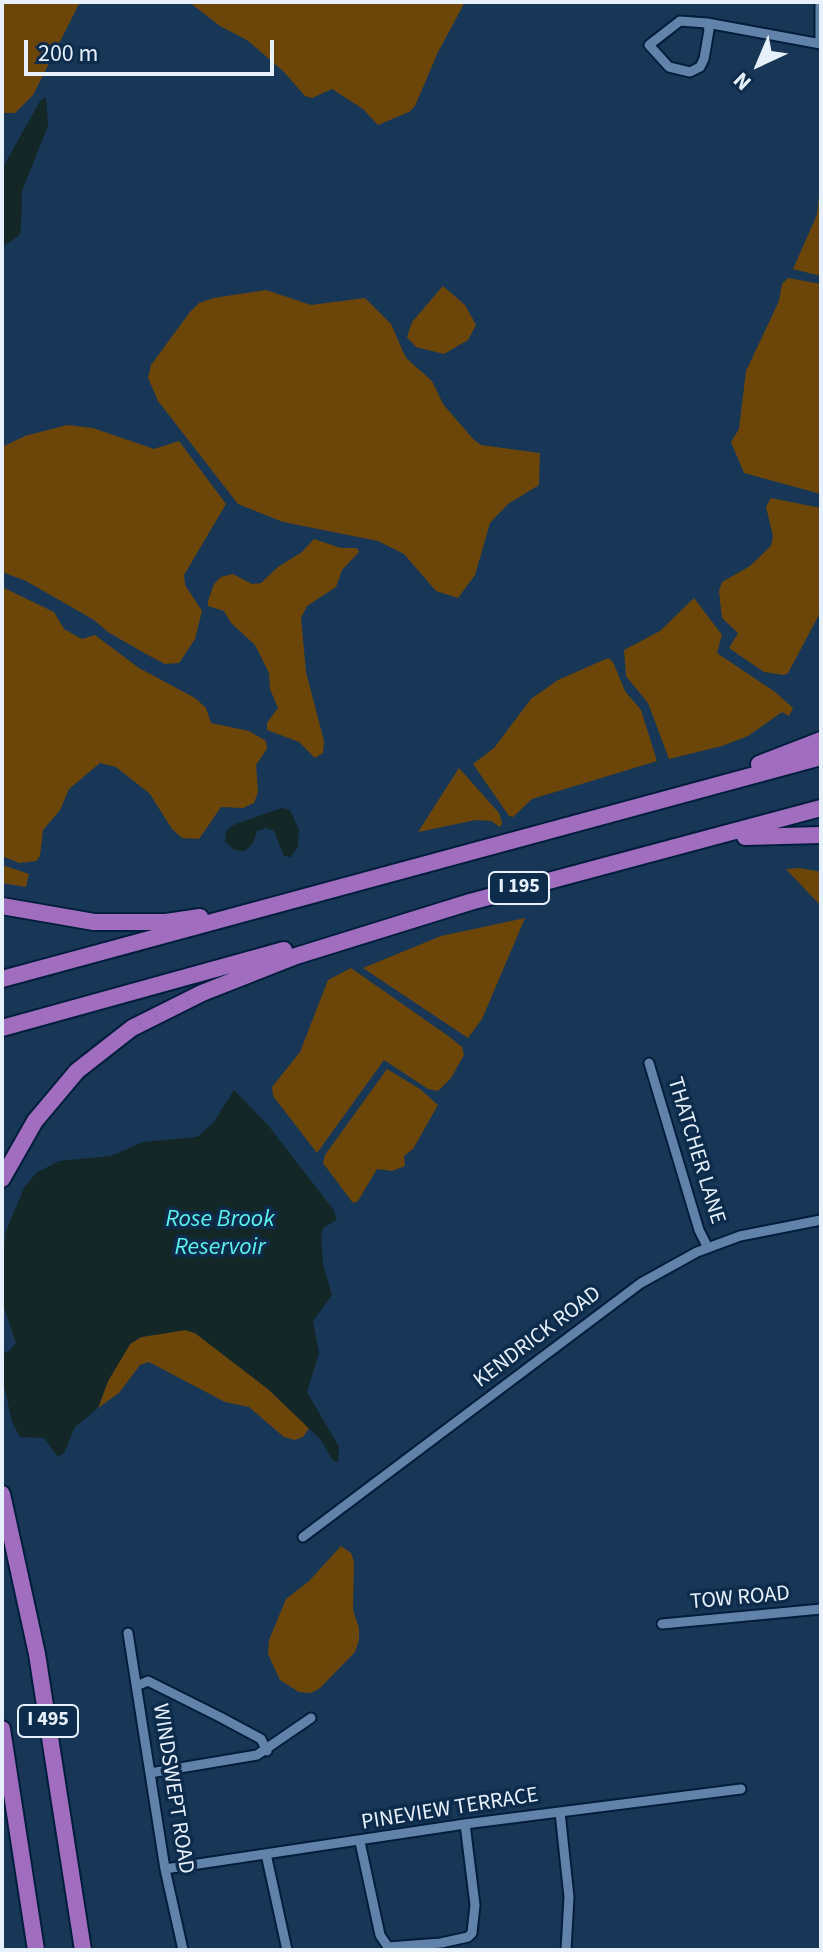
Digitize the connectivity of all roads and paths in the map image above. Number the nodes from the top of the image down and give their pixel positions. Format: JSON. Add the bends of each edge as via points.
{"nodes":[{"id":1,"x":820,"y":2,"type":"edge"},
{"id":2,"x":707,"y":23,"type":"junction"},
{"id":3,"x":821,"y":44,"type":"edge"},
{"id":4,"x":821,"y":740,"type":"edge"},
{"id":5,"x":821,"y":757,"type":"edge"},
{"id":6,"x":644,"y":804,"type":"junction"},
{"id":7,"x":821,"y":808,"type":"edge"},
{"id":8,"x":821,"y":835,"type":"edge"},
{"id":9,"x":676,"y":847,"type":"junction"},
{"id":10,"x":361,"y":880,"type":"junction"},
{"id":11,"x":2,"y":906,"type":"edge"},
{"id":12,"x":364,"y":934,"type":"junction"},
{"id":13,"x":2,"y":979,"type":"edge"},
{"id":14,"x":2,"y":1028,"type":"edge"},
{"id":15,"x":649,"y":1063,"type":"dead end"},
{"id":16,"x":2,"y":1179,"type":"edge"},
{"id":17,"x":821,"y":1220,"type":"edge"},
{"id":18,"x":708,"y":1248,"type":"junction"},
{"id":19,"x":2,"y":1494,"type":"edge"},
{"id":20,"x":303,"y":1537,"type":"dead end"},
{"id":21,"x":821,"y":1609,"type":"edge"},
{"id":22,"x":662,"y":1624,"type":"dead end"},
{"id":23,"x":128,"y":1633,"type":"dead end"},
{"id":24,"x":139,"y":1685,"type":"junction"},
{"id":25,"x":311,"y":1718,"type":"dead end"},
{"id":26,"x":2,"y":1729,"type":"edge"},
{"id":27,"x":267,"y":1751,"type":"junction"},
{"id":28,"x":150,"y":1773,"type":"junction"},
{"id":29,"x":741,"y":1789,"type":"dead end"},
{"id":30,"x":560,"y":1812,"type":"junction"},
{"id":31,"x":465,"y":1824,"type":"junction"},
{"id":32,"x":360,"y":1842,"type":"junction"},
{"id":33,"x":266,"y":1854,"type":"junction"},
{"id":34,"x":165,"y":1869,"type":"junction"},
{"id":35,"x":36,"y":1950,"type":"edge"},
{"id":36,"x":83,"y":1950,"type":"edge"},
{"id":37,"x":183,"y":1950,"type":"edge"},
{"id":38,"x":287,"y":1950,"type":"edge"},
{"id":39,"x":566,"y":1950,"type":"edge"}],
"edges":[{"from":1,"to":3,"type":"street"},
{"from":2,"to":2,"type":"street","via":[[709,39],[700,67],[690,72],[663,62],[649,45],[675,23]]},
{"from":2,"to":3,"type":"street"},
{"from":4,"to":6,"type":"highway"},
{"from":5,"to":6,"type":"highway","number":"I 195"},
{"from":6,"to":10,"type":"highway","number":"I 195"},
{"from":7,"to":9,"type":"highway","number":"I 195"},
{"from":8,"to":9,"type":"highway","via":[[757,835]]},
{"from":9,"to":12,"type":"highway","number":"I 195"},
{"from":10,"to":11,"type":"highway","via":[[166,922],[68,920]]},
{"from":10,"to":13,"type":"highway"},
{"from":12,"to":14,"type":"highway","via":[[296,947]]},
{"from":12,"to":16,"type":"highway","via":[[227,982],[132,1028],[62,1087],[22,1141]]},
{"from":15,"to":18,"type":"street","name":"THATCHER LANE"},
{"from":17,"to":18,"type":"street","name":"KENDRICK ROAD"},
{"from":18,"to":20,"type":"street","name":"KENDRICK ROAD","via":[[641,1283]]},
{"from":19,"to":36,"type":"highway","number":"I 495","via":[[37,1654]]},
{"from":21,"to":22,"type":"street","name":"TOW ROAD"},
{"from":23,"to":24,"type":"street","name":"WINDSWEPT ROAD"},
{"from":24,"to":27,"type":"street","via":[[148,1681],[220,1717],[261,1739]]},
{"from":24,"to":28,"type":"street","name":"WINDSWEPT ROAD"},
{"from":25,"to":27,"type":"street"},
{"from":26,"to":35,"type":"highway","number":"I 495"},
{"from":27,"to":28,"type":"street","via":[[237,1761]]},
{"from":28,"to":34,"type":"street","name":"WINDSWEPT ROAD"},
{"from":29,"to":30,"type":"street","name":"PINEVIEW TERRACE"},
{"from":30,"to":31,"type":"street","name":"PINEVIEW TERRACE"},
{"from":30,"to":39,"type":"street","via":[[569,1897]]},
{"from":31,"to":32,"type":"street","name":"PINEVIEW TERRACE"},
{"from":31,"to":32,"type":"street","via":[[475,1905],[472,1933],[441,1943],[388,1947],[380,1935]]},
{"from":32,"to":33,"type":"street","name":"PINEVIEW TERRACE"},
{"from":33,"to":34,"type":"street","name":"PINEVIEW TERRACE"},
{"from":33,"to":38,"type":"street"},
{"from":34,"to":37,"type":"street","name":"WINDSWEPT ROAD"}]}
